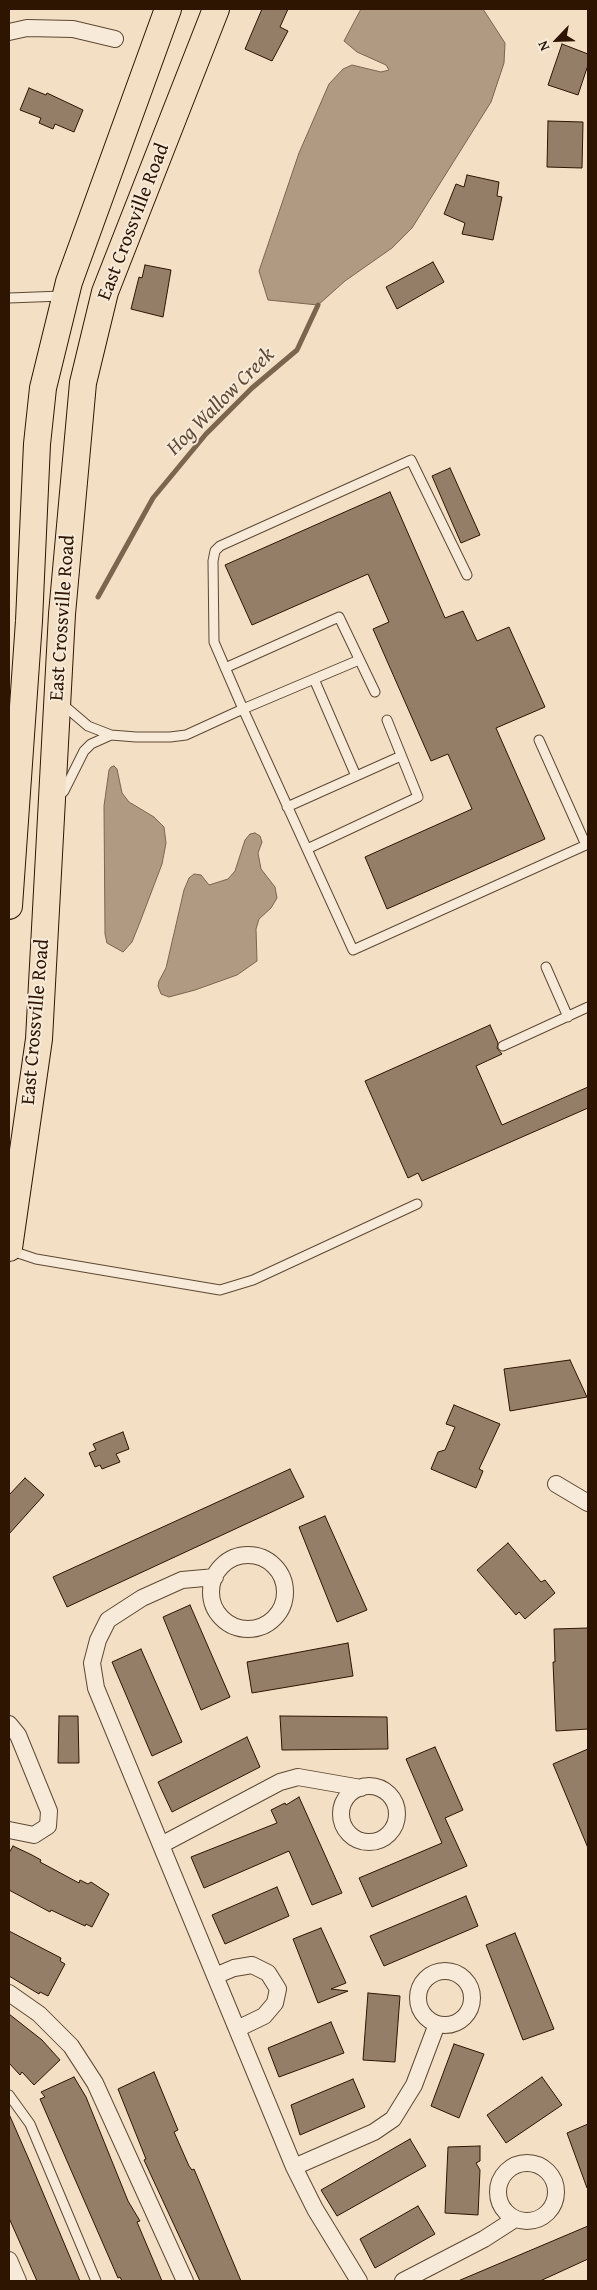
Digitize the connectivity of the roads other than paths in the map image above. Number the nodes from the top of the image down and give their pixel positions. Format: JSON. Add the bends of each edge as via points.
{"nodes":[{"id":1,"x":168,"y":9,"type":"edge"},
{"id":2,"x":216,"y":9,"type":"edge"},
{"id":3,"x":9,"y":32,"type":"edge"},
{"id":4,"x":115,"y":39,"type":"dead end"},
{"id":5,"x":65,"y":296,"type":"junction"},
{"id":6,"x":9,"y":298,"type":"edge"},
{"id":7,"x":466,"y":575,"type":"dead end"},
{"id":8,"x":359,"y":660,"type":"junction"},
{"id":9,"x":225,"y":668,"type":"junction"},
{"id":10,"x":314,"y":679,"type":"junction"},
{"id":11,"x":375,"y":692,"type":"dead end"},
{"id":12,"x":57,"y":699,"type":"junction"},
{"id":13,"x":243,"y":709,"type":"junction"},
{"id":14,"x":387,"y":720,"type":"dead end"},
{"id":15,"x":111,"y":735,"type":"junction"},
{"id":16,"x":539,"y":740,"type":"dead end"},
{"id":17,"x":401,"y":756,"type":"junction"},
{"id":18,"x":14,"y":767,"type":"edge"},
{"id":19,"x":356,"y":776,"type":"junction"},
{"id":20,"x":51,"y":803,"type":"junction"},
{"id":21,"x":287,"y":807,"type":"junction"},
{"id":22,"x":12,"y":822,"type":"edge"},
{"id":23,"x":307,"y":849,"type":"junction"},
{"id":24,"x":10,"y":870,"type":"edge"},
{"id":25,"x":9,"y":904,"type":"edge"},
{"id":26,"x":546,"y":967,"type":"dead end"},
{"id":27,"x":588,"y":1007,"type":"edge"},
{"id":28,"x":568,"y":1016,"type":"junction"},
{"id":29,"x":503,"y":1046,"type":"dead end"},
{"id":30,"x":416,"y":1204,"type":"dead end"},
{"id":31,"x":9,"y":1249,"type":"edge"},
{"id":32,"x":556,"y":1484,"type":"dead end"},
{"id":33,"x":588,"y":1503,"type":"edge"},
{"id":34,"x":214,"y":1577,"type":"junction"},
{"id":35,"x":9,"y":1724,"type":"edge"},
{"id":36,"x":360,"y":1788,"type":"dead end"},
{"id":37,"x":9,"y":1830,"type":"edge"},
{"id":38,"x":161,"y":1845,"type":"junction"},
{"id":39,"x":215,"y":1976,"type":"junction"},
{"id":40,"x":9,"y":1993,"type":"edge"},
{"id":41,"x":437,"y":2024,"type":"dead end"},
{"id":42,"x":237,"y":2029,"type":"junction"},
{"id":43,"x":9,"y":2095,"type":"edge"},
{"id":44,"x":294,"y":2167,"type":"junction"},
{"id":45,"x":515,"y":2219,"type":"dead end"},
{"id":46,"x":9,"y":2260,"type":"edge"},
{"id":47,"x":18,"y":2281,"type":"edge"},
{"id":48,"x":96,"y":2281,"type":"edge"},
{"id":49,"x":185,"y":2281,"type":"edge"},
{"id":50,"x":359,"y":2281,"type":"edge"},
{"id":51,"x":403,"y":2281,"type":"edge"}],
"edges":[{"from":1,"to":5,"type":"main road","name":"East Crossville Road"},
{"from":2,"to":12,"type":"main road","name":"East Crossville Road","via":[[105,292],[83,383]]},
{"from":3,"to":4,"type":"street","via":[[27,28],[73,29]]},
{"from":5,"to":6,"type":"lane"},
{"from":5,"to":18,"type":"main road","name":"East Crossville Road","via":[[43,388]]},
{"from":7,"to":9,"type":"lane","via":[[411,460],[220,546],[213,561],[214,642]]},
{"from":8,"to":9,"type":"lane","via":[[339,617]]},
{"from":8,"to":10,"type":"lane"},
{"from":8,"to":11,"type":"lane"},
{"from":9,"to":13,"type":"lane"},
{"from":10,"to":13,"type":"lane"},
{"from":10,"to":19,"type":"lane"},
{"from":12,"to":15,"type":"lane","via":[[88,726]]},
{"from":12,"to":20,"type":"main road","name":"East Crossville Road"},
{"from":13,"to":15,"type":"lane","via":[[186,735]]},
{"from":13,"to":21,"type":"lane"},
{"from":14,"to":17,"type":"lane"},
{"from":15,"to":20,"type":"lane","via":[[84,751],[64,791]]},
{"from":16,"to":23,"type":"lane","via":[[586,845],[353,950]]},
{"from":17,"to":19,"type":"lane"},
{"from":17,"to":23,"type":"lane","via":[[418,797]]},
{"from":18,"to":22,"type":"main road","name":"East Crossville Road"},
{"from":19,"to":21,"type":"lane"},
{"from":20,"to":31,"type":"main road","name":"East Crossville Road","via":[[39,1039]]},
{"from":21,"to":23,"type":"lane"},
{"from":22,"to":24,"type":"main road","name":"East Crossville Road"},
{"from":24,"to":25,"type":"main road","name":"East Crossville Road"},
{"from":26,"to":28,"type":"lane"},
{"from":27,"to":28,"type":"lane"},
{"from":28,"to":29,"type":"lane"},
{"from":30,"to":31,"type":"lane","via":[[253,1280],[220,1290],[36,1258]]},
{"from":32,"to":33,"type":"street"},
{"from":34,"to":34,"type":"street","via":[[214,1605],[224,1621],[232,1626],[251,1630],[260,1628],[282,1609],[285,1600],[283,1580],[272,1564],[264,1559],[255,1556],[236,1558]]},
{"from":34,"to":38,"type":"street","via":[[182,1580],[142,1598],[108,1620],[92,1662],[96,1688]]},
{"from":35,"to":37,"type":"street","via":[[18,1734],[49,1812],[48,1826],[34,1835]]},
{"from":36,"to":38,"type":"street","via":[[298,1777],[280,1782]]},
{"from":38,"to":39,"type":"street"},
{"from":39,"to":42,"type":"street"},
{"from":39,"to":42,"type":"street","via":[[234,1968],[252,1966],[268,1973],[278,1989],[275,2004],[264,2016]]},
{"from":40,"to":49,"type":"street","via":[[39,2014],[71,2046],[95,2083]]},
{"from":41,"to":44,"type":"street","via":[[414,2084],[393,2119],[374,2132]]},
{"from":42,"to":44,"type":"street"},
{"from":43,"to":48,"type":"lane","via":[[30,2124]]},
{"from":44,"to":50,"type":"street","via":[[314,2209]]},
{"from":45,"to":51,"type":"street"},
{"from":46,"to":47,"type":"street"}]}
